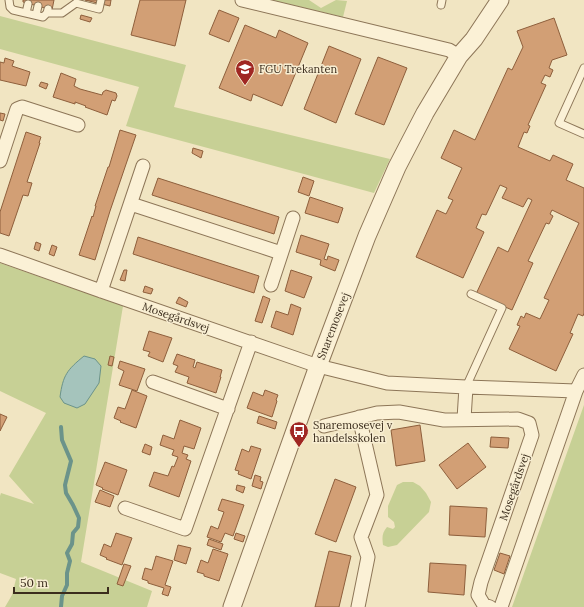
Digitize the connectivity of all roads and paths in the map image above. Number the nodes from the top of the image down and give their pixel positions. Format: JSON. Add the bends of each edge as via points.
{"nodes":[{"id":1,"x":9,"y":0,"type":"edge"},
{"id":2,"x":101,"y":0,"type":"edge"},
{"id":3,"x":242,"y":0,"type":"edge"},
{"id":4,"x":488,"y":0,"type":"edge"},
{"id":5,"x":500,"y":0,"type":"edge"},
{"id":6,"x":76,"y":2,"type":"edge"},
{"id":7,"x":257,"y":2,"type":"edge"},
{"id":8,"x":28,"y":4,"type":"dead end"},
{"id":9,"x":38,"y":6,"type":"dead end"},
{"id":10,"x":26,"y":13,"type":"junction"},
{"id":11,"x":36,"y":15,"type":"junction"},
{"id":12,"x":459,"y":56,"type":"junction"},
{"id":13,"x":584,"y":68,"type":"edge"},
{"id":14,"x":78,"y":126,"type":"dead end"},
{"id":15,"x":584,"y":134,"type":"edge"},
{"id":16,"x":0,"y":161,"type":"edge"},
{"id":17,"x":143,"y":166,"type":"dead end"},
{"id":18,"x":131,"y":204,"type":"junction"},
{"id":19,"x":293,"y":218,"type":"dead end"},
{"id":20,"x":281,"y":253,"type":"junction"},
{"id":21,"x":0,"y":255,"type":"edge"},
{"id":22,"x":270,"y":285,"type":"dead end"},
{"id":23,"x":101,"y":291,"type":"junction"},
{"id":24,"x":470,"y":294,"type":"dead end"},
{"id":25,"x":251,"y":342,"type":"junction"},
{"id":26,"x":318,"y":366,"type":"junction"},
{"id":27,"x":584,"y":375,"type":"edge"},
{"id":28,"x":153,"y":382,"type":"dead end"},
{"id":29,"x":466,"y":387,"type":"junction"},
{"id":30,"x":576,"y":391,"type":"junction"},
{"id":31,"x":228,"y":409,"type":"junction"},
{"id":32,"x":359,"y":417,"type":"junction"},
{"id":33,"x":464,"y":419,"type":"junction"},
{"id":34,"x":324,"y":426,"type":"dead end"},
{"id":35,"x":125,"y":508,"type":"dead end"},
{"id":36,"x":232,"y":607,"type":"edge"},
{"id":37,"x":358,"y":607,"type":"edge"},
{"id":38,"x":490,"y":607,"type":"edge"},
{"id":39,"x":501,"y":607,"type":"edge"}],
"edges":[{"from":1,"to":10,"type":"lane","via":[[13,10]]},
{"from":2,"to":6,"type":"lane","via":[[99,9]]},
{"from":3,"to":7,"type":"street"},
{"from":4,"to":12,"type":"street","name":"Snaremosevej","via":[[463,41]]},
{"from":5,"to":12,"type":"street","name":"Snaremosevej","via":[[474,39]]},
{"from":6,"to":11,"type":"lane","via":[[62,14],[48,11],[44,17]]},
{"from":7,"to":12,"type":"street","via":[[449,50]]},
{"from":8,"to":10,"type":"lane"},
{"from":9,"to":11,"type":"lane"},
{"from":10,"to":11,"type":"lane"},
{"from":12,"to":26,"type":"street","name":"Snaremosevej","via":[[397,166],[367,236]]},
{"from":13,"to":15,"type":"lane","via":[[559,123]]},
{"from":14,"to":16,"type":"street","via":[[22,107],[17,109]]},
{"from":17,"to":18,"type":"street"},
{"from":18,"to":20,"type":"street"},
{"from":18,"to":23,"type":"street"},
{"from":19,"to":20,"type":"street"},
{"from":20,"to":22,"type":"street"},
{"from":21,"to":23,"type":"street","name":"Mosegårdsvej"},
{"from":23,"to":25,"type":"street","name":"Mosegårdsvej"},
{"from":24,"to":29,"type":"lane","via":[[502,308]]},
{"from":25,"to":26,"type":"street","name":"Mosegårdsvej"},
{"from":25,"to":31,"type":"street"},
{"from":26,"to":29,"type":"street","name":"Mosegårdsvej","via":[[387,382]]},
{"from":26,"to":36,"type":"street","name":"Snaremosevej"},
{"from":27,"to":30,"type":"street"},
{"from":28,"to":31,"type":"street"},
{"from":29,"to":30,"type":"street","name":"Mosegårdsvej"},
{"from":29,"to":33,"type":"street"},
{"from":30,"to":39,"type":"street"},
{"from":31,"to":35,"type":"street","via":[[185,529]]},
{"from":32,"to":33,"type":"street","name":"Mosegårdsvej","via":[[399,412],[444,420]]},
{"from":32,"to":34,"type":"street","name":"Mosegårdsvej"},
{"from":32,"to":37,"type":"street","via":[[377,495],[361,537],[368,557]]},
{"from":33,"to":38,"type":"street","name":"Mosegårdsvej","via":[[518,419],[529,423],[532,435],[481,582],[478,595],[484,605]]}]}
